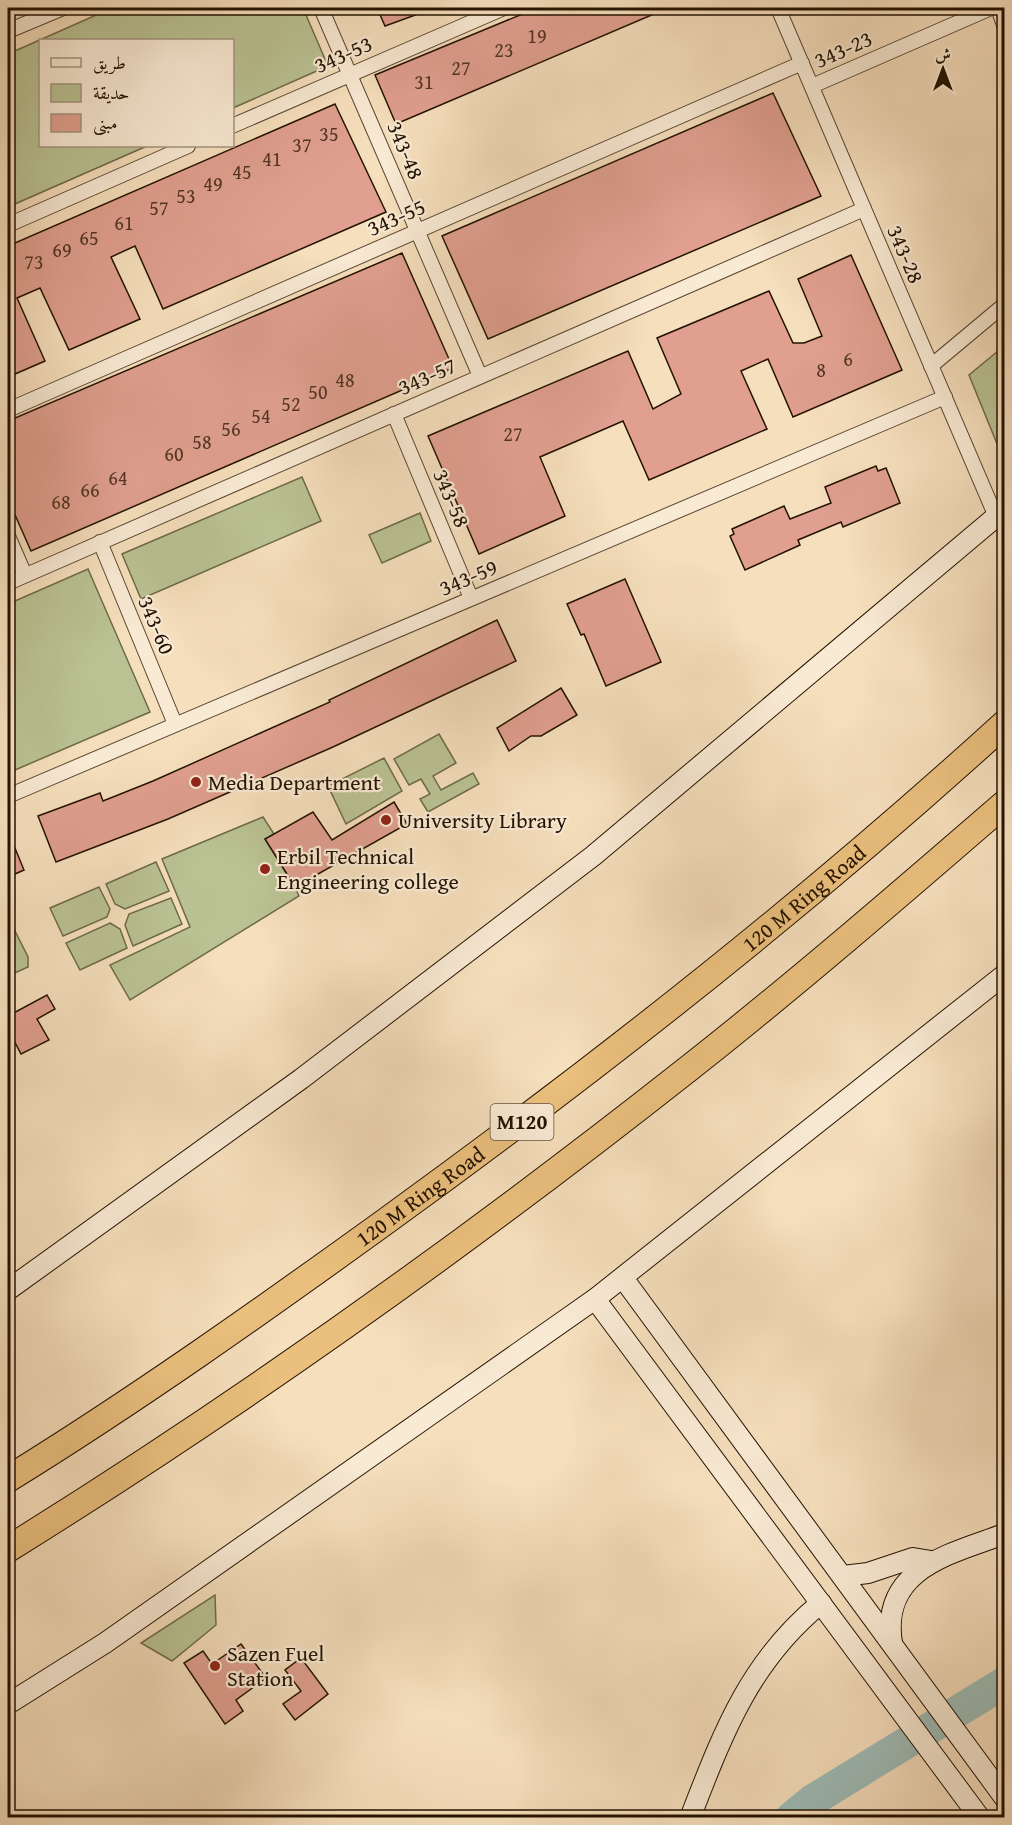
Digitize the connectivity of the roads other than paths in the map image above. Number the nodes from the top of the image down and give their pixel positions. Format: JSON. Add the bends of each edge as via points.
{"nodes":[{"id":1,"x":63,"y":8,"type":"edge"},
{"id":2,"x":321,"y":8,"type":"edge"},
{"id":3,"x":504,"y":8,"type":"edge"},
{"id":4,"x":778,"y":8,"type":"edge"},
{"id":5,"x":991,"y":8,"type":"edge"},
{"id":6,"x":998,"y":8,"type":"edge"},
{"id":7,"x":1005,"y":25,"type":"edge"},
{"id":8,"x":8,"y":31,"type":"edge"},
{"id":9,"x":802,"y":63,"type":"junction"},
{"id":10,"x":351,"y":74,"type":"junction"},
{"id":11,"x":812,"y":86,"type":"junction"},
{"id":12,"x":234,"y":125,"type":"edge"},
{"id":13,"x":186,"y":147,"type":"edge"},
{"id":14,"x":864,"y":209,"type":"junction"},
{"id":15,"x":8,"y":225,"type":"edge"},
{"id":16,"x":418,"y":231,"type":"junction"},
{"id":17,"x":1005,"y":305,"type":"edge"},
{"id":18,"x":931,"y":366,"type":"junction"},
{"id":19,"x":480,"y":376,"type":"junction"},
{"id":20,"x":945,"y":397,"type":"junction"},
{"id":21,"x":8,"y":410,"type":"edge"},
{"id":22,"x":394,"y":414,"type":"junction"},
{"id":23,"x":1000,"y":514,"type":"edge"},
{"id":24,"x":8,"y":536,"type":"edge"},
{"id":25,"x":100,"y":543,"type":"junction"},
{"id":26,"x":24,"y":575,"type":"junction"},
{"id":27,"x":8,"y":583,"type":"edge"},
{"id":28,"x":471,"y":598,"type":"junction"},
{"id":29,"x":175,"y":724,"type":"junction"},
{"id":30,"x":1005,"y":724,"type":"edge"},
{"id":31,"x":8,"y":796,"type":"edge"},
{"id":32,"x":1005,"y":804,"type":"edge"},
{"id":33,"x":1005,"y":975,"type":"edge"},
{"id":34,"x":623,"y":1278,"type":"junction"},
{"id":35,"x":8,"y":1290,"type":"edge"},
{"id":36,"x":595,"y":1299,"type":"junction"},
{"id":37,"x":8,"y":1479,"type":"edge"},
{"id":38,"x":1005,"y":1534,"type":"edge"},
{"id":39,"x":8,"y":1549,"type":"edge"},
{"id":40,"x":931,"y":1561,"type":"junction"},
{"id":41,"x":843,"y":1576,"type":"junction"},
{"id":42,"x":821,"y":1603,"type":"junction"},
{"id":43,"x":892,"y":1642,"type":"junction"},
{"id":44,"x":8,"y":1704,"type":"edge"},
{"id":45,"x":1004,"y":1796,"type":"edge"},
{"id":46,"x":974,"y":1810,"type":"edge"},
{"id":47,"x":690,"y":1818,"type":"edge"}],
"edges":[{"from":1,"to":8,"type":"street"},
{"from":2,"to":10,"type":"street","name":"343-48"},
{"from":3,"to":10,"type":"street","name":"343-53"},
{"from":4,"to":9,"type":"street","name":"343-28"},
{"from":5,"to":11,"type":"street","name":"343-23"},
{"from":6,"to":7,"type":"street"},
{"from":9,"to":11,"type":"street","name":"343-28"},
{"from":9,"to":16,"type":"street","name":"343-55"},
{"from":10,"to":12,"type":"street","name":"343-53"},
{"from":10,"to":16,"type":"street","name":"343-48"},
{"from":11,"to":14,"type":"street","name":"343-28"},
{"from":13,"to":15,"type":"street"},
{"from":14,"to":18,"type":"street","name":"343-28"},
{"from":14,"to":19,"type":"street","name":"343-57"},
{"from":16,"to":19,"type":"street","name":"343-48"},
{"from":16,"to":21,"type":"street","name":"343-55"},
{"from":17,"to":18,"type":"street"},
{"from":18,"to":20,"type":"street","name":"343-28"},
{"from":19,"to":22,"type":"street","name":"343-57"},
{"from":20,"to":23,"type":"street","name":"343-28"},
{"from":20,"to":28,"type":"street","name":"343-59"},
{"from":22,"to":25,"type":"street","name":"343-57"},
{"from":22,"to":28,"type":"street","name":"343-58"},
{"from":23,"to":35,"type":"street","via":[[593,856],[291,1086]]},
{"from":24,"to":26,"type":"street"},
{"from":25,"to":26,"type":"street","name":"343-57"},
{"from":25,"to":29,"type":"street","name":"343-60"},
{"from":26,"to":27,"type":"street","name":"343-57"},
{"from":28,"to":29,"type":"street","name":"343-59"},
{"from":29,"to":31,"type":"street","name":"343-59"},
{"from":30,"to":37,"type":"highway","name":"120 M Ring Road","number":"M120","via":[[774,923],[479,1154],[297,1285]]},
{"from":32,"to":39,"type":"highway","number":"M120","via":[[832,952],[570,1161],[265,1381]]},
{"from":33,"to":34,"type":"street"},
{"from":34,"to":36,"type":"street"},
{"from":34,"to":41,"type":"street"},
{"from":36,"to":42,"type":"street"},
{"from":36,"to":44,"type":"street","via":[[105,1642]]},
{"from":38,"to":40,"type":"street"},
{"from":40,"to":41,"type":"street","via":[[913,1558],[868,1573]]},
{"from":40,"to":43,"type":"street","via":[[904,1584],[897,1596],[891,1622]]},
{"from":41,"to":43,"type":"street"},
{"from":42,"to":46,"type":"street"},
{"from":42,"to":47,"type":"street","via":[[794,1626],[754,1677],[723,1733]]},
{"from":43,"to":45,"type":"street"},
{"from":45,"to":46,"type":"street"}]}
